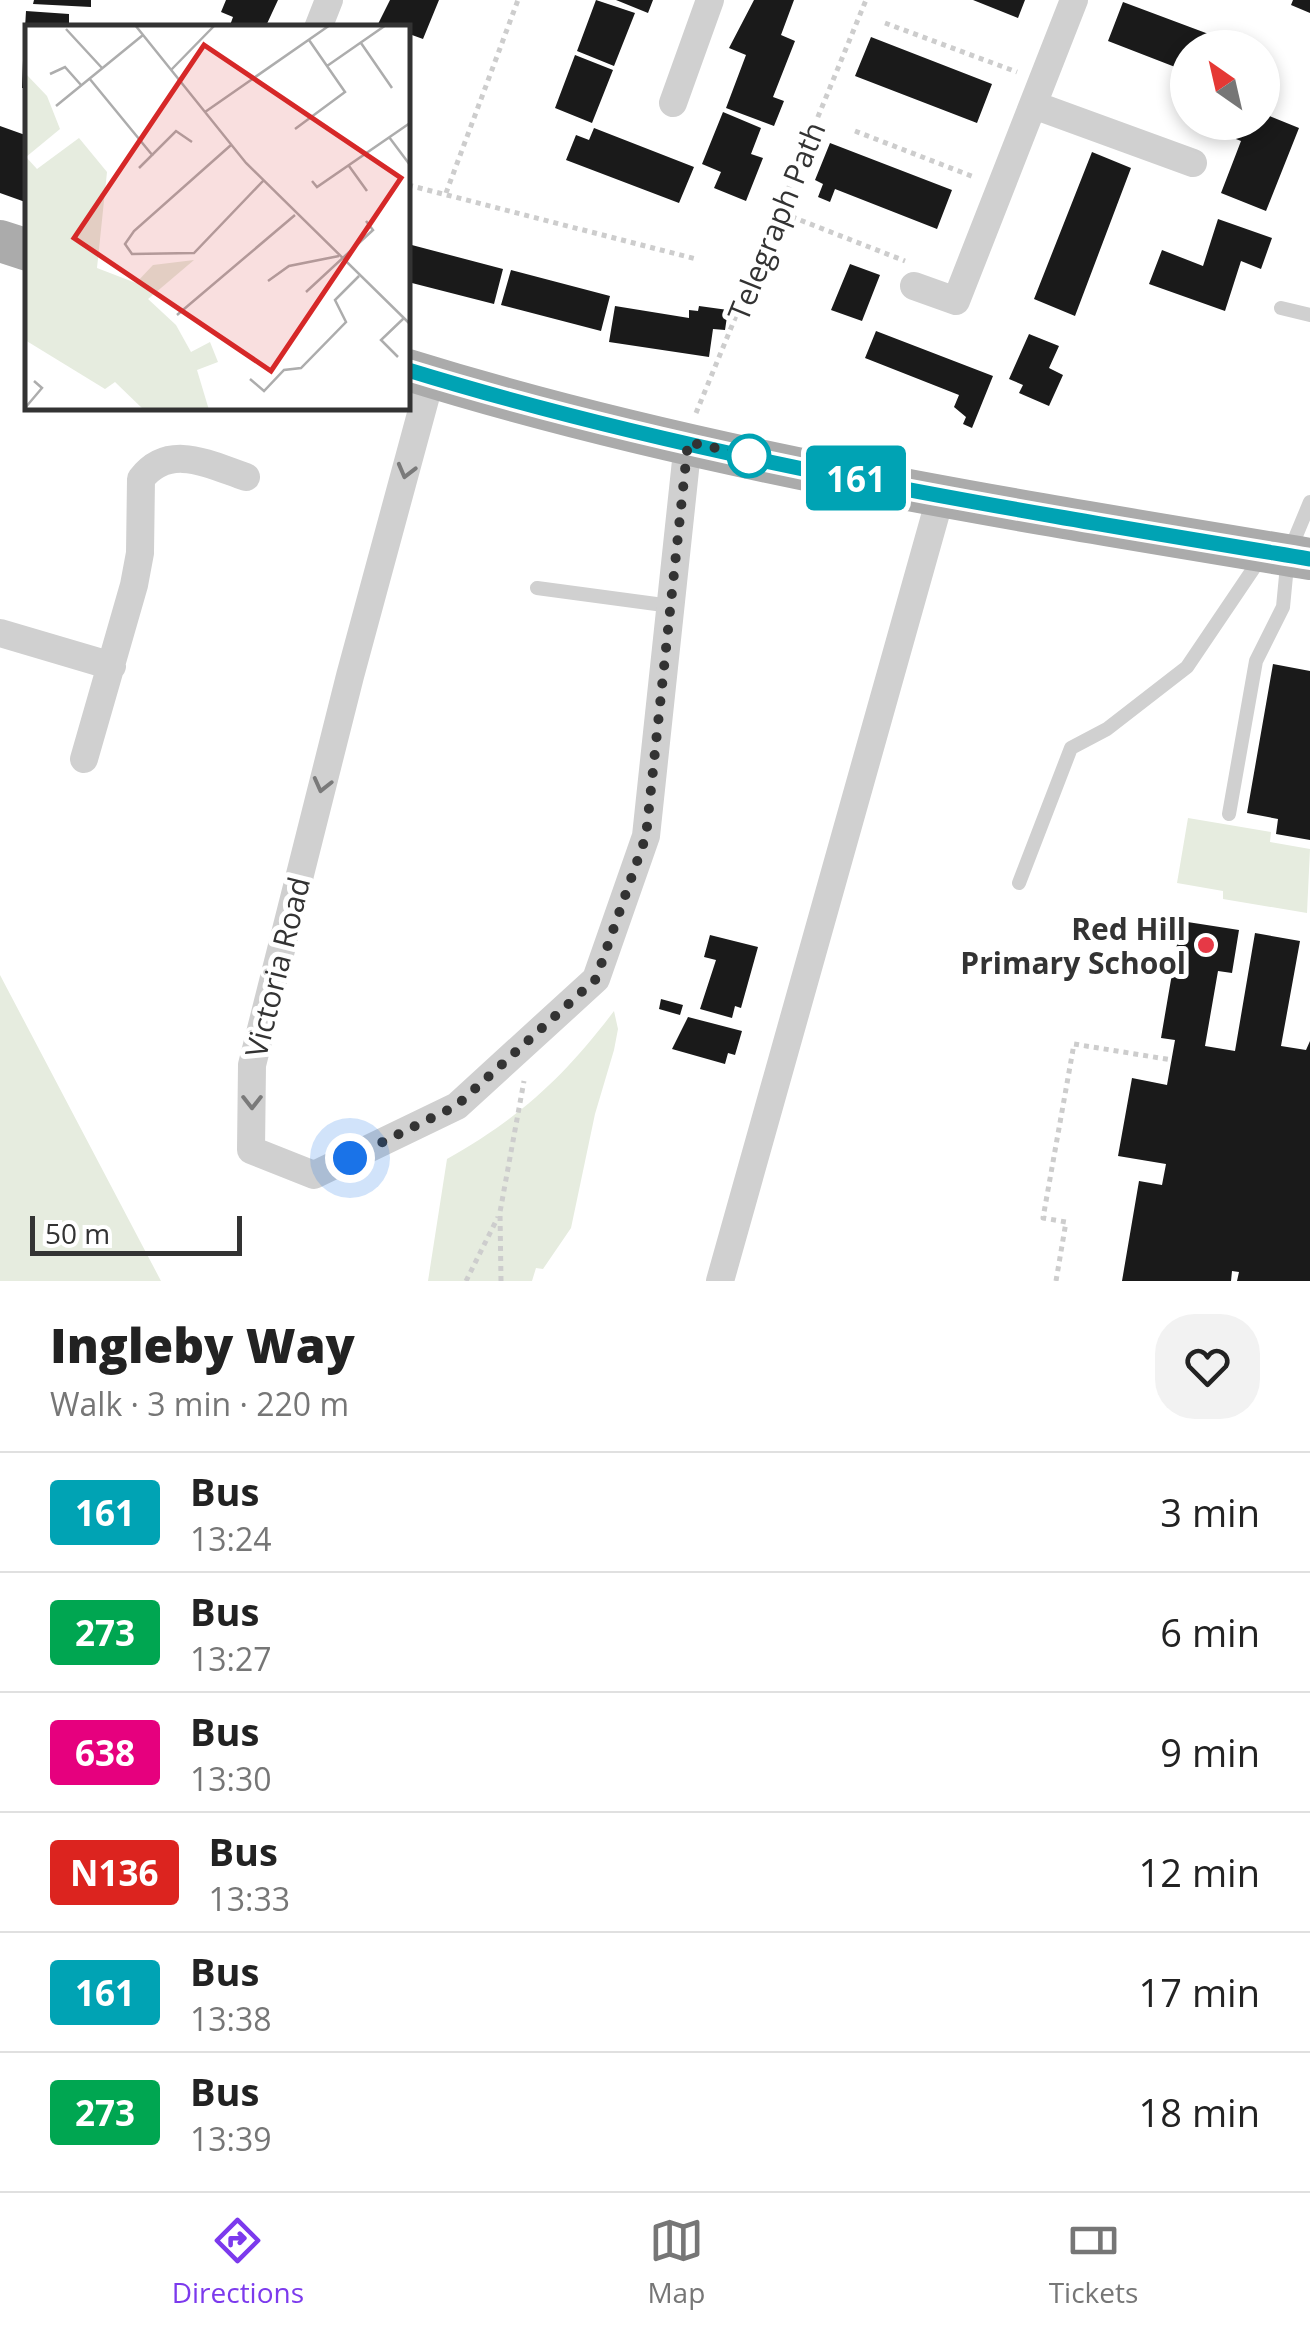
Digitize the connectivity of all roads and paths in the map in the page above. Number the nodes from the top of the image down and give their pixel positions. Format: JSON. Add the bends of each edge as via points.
{"nodes":[{"id":1,"x":329,"y":0,"type":"edge"},
{"id":2,"x":518,"y":0,"type":"edge"},
{"id":3,"x":710,"y":0,"type":"edge"},
{"id":4,"x":866,"y":0,"type":"edge"},
{"id":5,"x":1074,"y":0,"type":"edge"},
{"id":6,"x":885,"y":23,"type":"dead end"},
{"id":7,"x":319,"y":25,"type":"edge"},
{"id":8,"x":1039,"y":93,"type":"junction"},
{"id":9,"x":674,"y":103,"type":"dead end"},
{"id":10,"x":855,"y":132,"type":"dead end"},
{"id":11,"x":1193,"y":163,"type":"dead end"},
{"id":12,"x":410,"y":185,"type":"edge"},
{"id":13,"x":1001,"y":187,"type":"junction"},
{"id":14,"x":446,"y":193,"type":"junction"},
{"id":15,"x":782,"y":214,"type":"junction"},
{"id":16,"x":0,"y":240,"type":"edge"},
{"id":17,"x":25,"y":249,"type":"edge"},
{"id":18,"x":696,"y":260,"type":"dead end"},
{"id":19,"x":918,"y":277,"type":"joint"},
{"id":20,"x":1281,"y":308,"type":"dead end"},
{"id":21,"x":1310,"y":316,"type":"edge"},
{"id":22,"x":420,"y":374,"type":"edge"},
{"id":23,"x":686,"y":442,"type":"junction"},
{"id":24,"x":246,"y":477,"type":"dead end"},
{"id":25,"x":941,"y":495,"type":"junction"},
{"id":26,"x":1310,"y":502,"type":"edge"},
{"id":27,"x":1288,"y":555,"type":"edge"},
{"id":28,"x":537,"y":588,"type":"dead end"},
{"id":29,"x":671,"y":606,"type":"junction"},
{"id":30,"x":0,"y":633,"type":"edge"},
{"id":31,"x":112,"y":666,"type":"junction"},
{"id":32,"x":84,"y":759,"type":"dead end"},
{"id":33,"x":1229,"y":814,"type":"dead end"},
{"id":34,"x":1019,"y":883,"type":"dead end"},
{"id":35,"x":532,"y":1037,"type":"junction"},
{"id":36,"x":1172,"y":1060,"type":"dead end"},
{"id":37,"x":500,"y":1212,"type":"junction"},
{"id":38,"x":466,"y":1281,"type":"edge"},
{"id":39,"x":501,"y":1281,"type":"edge"},
{"id":40,"x":720,"y":1281,"type":"edge"},
{"id":41,"x":1056,"y":1281,"type":"edge"}],
"edges":[{"from":1,"to":7,"type":"street"},
{"from":2,"to":14,"type":"path"},
{"from":3,"to":9,"type":"street"},
{"from":4,"to":15,"type":"path","name":"Telegraph Path"},
{"from":5,"to":8,"type":"street"},
{"from":6,"to":8,"type":"path"},
{"from":8,"to":11,"type":"street"},
{"from":8,"to":13,"type":"street"},
{"from":10,"to":13,"type":"path"},
{"from":12,"to":14,"type":"path"},
{"from":13,"to":19,"type":"street","via":[[956,301]]},
{"from":14,"to":18,"type":"path"},
{"from":15,"to":19,"type":"path"},
{"from":15,"to":23,"type":"path","name":"Telegraph Path"},
{"from":16,"to":17,"type":"main road"},
{"from":20,"to":21,"type":"lane"},
{"from":22,"to":23,"type":"main road"},
{"from":22,"to":35,"type":"street","name":"Victoria Road","one_way":true,"via":[[252,1065],[251,1150],[314,1175],[456,1106]]},
{"from":23,"to":25,"type":"main road"},
{"from":23,"to":29,"type":"street","name":"Victoria Road"},
{"from":24,"to":31,"type":"street","via":[[184,457],[158,462],[141,479],[140,552]]},
{"from":25,"to":27,"type":"main road"},
{"from":25,"to":40,"type":"street"},
{"from":26,"to":27,"type":"lane"},
{"from":27,"to":33,"type":"lane","via":[[1283,607],[1256,661]]},
{"from":27,"to":34,"type":"lane","via":[[1187,666],[1107,729],[1070,748]]},
{"from":28,"to":29,"type":"lane"},
{"from":29,"to":35,"type":"street","name":"Victoria Road","via":[[646,836],[596,979]]},
{"from":30,"to":31,"type":"street"},
{"from":31,"to":32,"type":"street"},
{"from":35,"to":37,"type":"path"},
{"from":36,"to":41,"type":"path","via":[[1074,1044],[1043,1218],[1066,1222]]},
{"from":37,"to":38,"type":"path"},
{"from":37,"to":39,"type":"path"}]}
